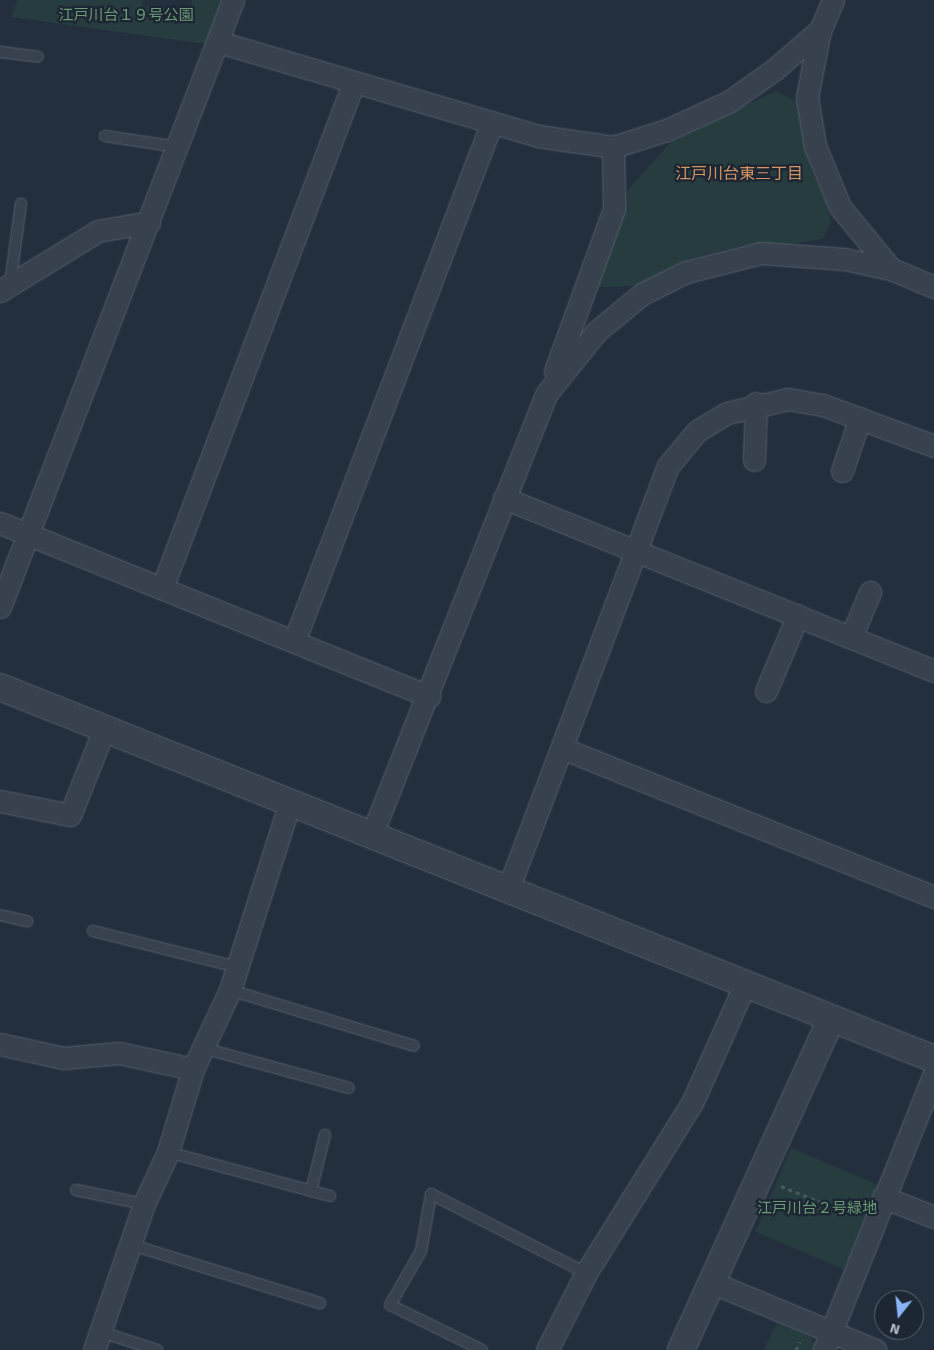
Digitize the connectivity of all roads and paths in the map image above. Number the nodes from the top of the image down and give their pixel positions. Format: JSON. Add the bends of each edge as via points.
{"nodes":[{"id":1,"x":233,"y":0,"type":"edge"},
{"id":2,"x":833,"y":0,"type":"edge"},
{"id":3,"x":820,"y":30,"type":"junction"},
{"id":4,"x":219,"y":42,"type":"junction"},
{"id":5,"x":0,"y":52,"type":"edge"},
{"id":6,"x":38,"y":57,"type":"dead end"},
{"id":7,"x":353,"y":84,"type":"junction"},
{"id":8,"x":492,"y":122,"type":"junction"},
{"id":9,"x":105,"y":136,"type":"dead end"},
{"id":10,"x":178,"y":146,"type":"junction"},
{"id":11,"x":613,"y":147,"type":"junction"},
{"id":12,"x":21,"y":204,"type":"dead end"},
{"id":13,"x":149,"y":222,"type":"junction"},
{"id":14,"x":891,"y":269,"type":"junction"},
{"id":15,"x":934,"y":286,"type":"edge"},
{"id":16,"x":5,"y":288,"type":"edge"},
{"id":17,"x":547,"y":393,"type":"junction"},
{"id":18,"x":756,"y":403,"type":"junction"},
{"id":19,"x":860,"y":418,"type":"junction"},
{"id":20,"x":934,"y":446,"type":"edge"},
{"id":21,"x":754,"y":460,"type":"dead end"},
{"id":22,"x":842,"y":471,"type":"dead end"},
{"id":23,"x":504,"y":498,"type":"junction"},
{"id":24,"x":0,"y":523,"type":"edge"},
{"id":25,"x":29,"y":535,"type":"junction"},
{"id":26,"x":639,"y":550,"type":"junction"},
{"id":27,"x":162,"y":588,"type":"junction"},
{"id":28,"x":870,"y":592,"type":"dead end"},
{"id":29,"x":0,"y":607,"type":"edge"},
{"id":30,"x":798,"y":615,"type":"junction"},
{"id":31,"x":851,"y":637,"type":"junction"},
{"id":32,"x":295,"y":639,"type":"junction"},
{"id":33,"x":934,"y":671,"type":"edge"},
{"id":34,"x":0,"y":687,"type":"edge"},
{"id":35,"x":766,"y":690,"type":"dead end"},
{"id":36,"x":429,"y":696,"type":"junction"},
{"id":37,"x":105,"y":728,"type":"junction"},
{"id":38,"x":564,"y":748,"type":"junction"},
{"id":39,"x":0,"y":801,"type":"edge"},
{"id":40,"x":290,"y":802,"type":"junction"},
{"id":41,"x":372,"y":834,"type":"junction"},
{"id":42,"x":508,"y":888,"type":"junction"},
{"id":43,"x":934,"y":897,"type":"edge"},
{"id":44,"x":0,"y":915,"type":"edge"},
{"id":45,"x":27,"y":920,"type":"dead end"},
{"id":46,"x":93,"y":931,"type":"dead end"},
{"id":47,"x":237,"y":967,"type":"junction"},
{"id":48,"x":745,"y":984,"type":"junction"},
{"id":49,"x":230,"y":990,"type":"junction"},
{"id":50,"x":831,"y":1019,"type":"junction"},
{"id":51,"x":0,"y":1044,"type":"edge"},
{"id":52,"x":414,"y":1046,"type":"dead end"},
{"id":53,"x":203,"y":1048,"type":"junction"},
{"id":54,"x":934,"y":1059,"type":"edge"},
{"id":55,"x":193,"y":1069,"type":"junction"},
{"id":56,"x":934,"y":1074,"type":"edge"},
{"id":57,"x":349,"y":1088,"type":"dead end"},
{"id":58,"x":324,"y":1135,"type":"dead end"},
{"id":59,"x":168,"y":1152,"type":"junction"},
{"id":60,"x":772,"y":1183,"type":"dead end"},
{"id":61,"x":76,"y":1190,"type":"dead end"},
{"id":62,"x":311,"y":1191,"type":"junction"},
{"id":63,"x":330,"y":1196,"type":"dead end"},
{"id":64,"x":883,"y":1197,"type":"junction"},
{"id":65,"x":144,"y":1204,"type":"junction"},
{"id":66,"x":934,"y":1217,"type":"edge"},
{"id":67,"x":873,"y":1224,"type":"junction"},
{"id":68,"x":130,"y":1244,"type":"junction"},
{"id":69,"x":586,"y":1272,"type":"junction"},
{"id":70,"x":711,"y":1282,"type":"junction"},
{"id":71,"x":320,"y":1303,"type":"dead end"},
{"id":72,"x":98,"y":1341,"type":"edge"},
{"id":73,"x":828,"y":1341,"type":"edge"},
{"id":74,"x":157,"y":1350,"type":"edge"},
{"id":75,"x":482,"y":1350,"type":"edge"},
{"id":76,"x":547,"y":1350,"type":"edge"},
{"id":77,"x":681,"y":1350,"type":"edge"},
{"id":78,"x":875,"y":1350,"type":"edge"}],
"edges":[{"from":1,"to":4,"type":"street"},
{"from":2,"to":3,"type":"street"},
{"from":3,"to":11,"type":"street","via":[[775,70],[730,100],[667,130]]},
{"from":3,"to":14,"type":"street","via":[[807,97],[815,146],[840,207]]},
{"from":4,"to":7,"type":"street"},
{"from":4,"to":10,"type":"street"},
{"from":5,"to":6,"type":"lane"},
{"from":7,"to":8,"type":"street"},
{"from":7,"to":27,"type":"street"},
{"from":8,"to":11,"type":"street","via":[[538,136]]},
{"from":8,"to":32,"type":"street"},
{"from":9,"to":10,"type":"lane"},
{"from":10,"to":13,"type":"street"},
{"from":11,"to":17,"type":"street","via":[[614,209]]},
{"from":12,"to":16,"type":"lane"},
{"from":13,"to":16,"type":"street","via":[[98,231]]},
{"from":13,"to":25,"type":"street"},
{"from":14,"to":15,"type":"street"},
{"from":14,"to":17,"type":"street","via":[[798,252],[760,253],[686,272],[622,309],[575,355]]},
{"from":17,"to":23,"type":"street"},
{"from":18,"to":19,"type":"street","via":[[788,399]]},
{"from":18,"to":21,"type":"street"},
{"from":18,"to":26,"type":"street","via":[[727,412],[697,431],[668,466]]},
{"from":19,"to":20,"type":"street"},
{"from":19,"to":22,"type":"street"},
{"from":23,"to":26,"type":"street"},
{"from":23,"to":36,"type":"street"},
{"from":24,"to":25,"type":"street"},
{"from":25,"to":27,"type":"street"},
{"from":25,"to":29,"type":"street"},
{"from":26,"to":30,"type":"street"},
{"from":26,"to":38,"type":"street"},
{"from":27,"to":32,"type":"street"},
{"from":28,"to":31,"type":"street"},
{"from":30,"to":31,"type":"street"},
{"from":30,"to":35,"type":"street"},
{"from":31,"to":33,"type":"street"},
{"from":32,"to":36,"type":"street"},
{"from":34,"to":37,"type":"street"},
{"from":36,"to":41,"type":"street"},
{"from":37,"to":39,"type":"street","via":[[70,815]]},
{"from":37,"to":40,"type":"street"},
{"from":38,"to":42,"type":"street"},
{"from":38,"to":43,"type":"street"},
{"from":40,"to":41,"type":"street"},
{"from":40,"to":47,"type":"street"},
{"from":41,"to":42,"type":"street"},
{"from":42,"to":48,"type":"street"},
{"from":44,"to":45,"type":"lane"},
{"from":46,"to":47,"type":"lane"},
{"from":47,"to":49,"type":"street"},
{"from":48,"to":50,"type":"street"},
{"from":48,"to":69,"type":"street","via":[[692,1103]]},
{"from":49,"to":52,"type":"lane"},
{"from":49,"to":53,"type":"street"},
{"from":50,"to":54,"type":"street"},
{"from":50,"to":70,"type":"street"},
{"from":51,"to":55,"type":"street","via":[[63,1058],[119,1053]]},
{"from":53,"to":55,"type":"street"},
{"from":53,"to":57,"type":"lane"},
{"from":55,"to":59,"type":"street"},
{"from":56,"to":64,"type":"street"},
{"from":58,"to":62,"type":"lane"},
{"from":59,"to":62,"type":"lane"},
{"from":59,"to":65,"type":"street"},
{"from":60,"to":67,"type":"path"},
{"from":61,"to":65,"type":"lane"},
{"from":62,"to":63,"type":"lane"},
{"from":64,"to":66,"type":"street"},
{"from":64,"to":67,"type":"street"},
{"from":65,"to":68,"type":"street"},
{"from":67,"to":73,"type":"street"},
{"from":68,"to":71,"type":"lane"},
{"from":68,"to":72,"type":"street"},
{"from":69,"to":75,"type":"lane","via":[[431,1194],[421,1251],[390,1305]]},
{"from":69,"to":76,"type":"street"},
{"from":70,"to":73,"type":"street"},
{"from":70,"to":77,"type":"street"},
{"from":72,"to":74,"type":"lane"},
{"from":73,"to":78,"type":"street"}]}
